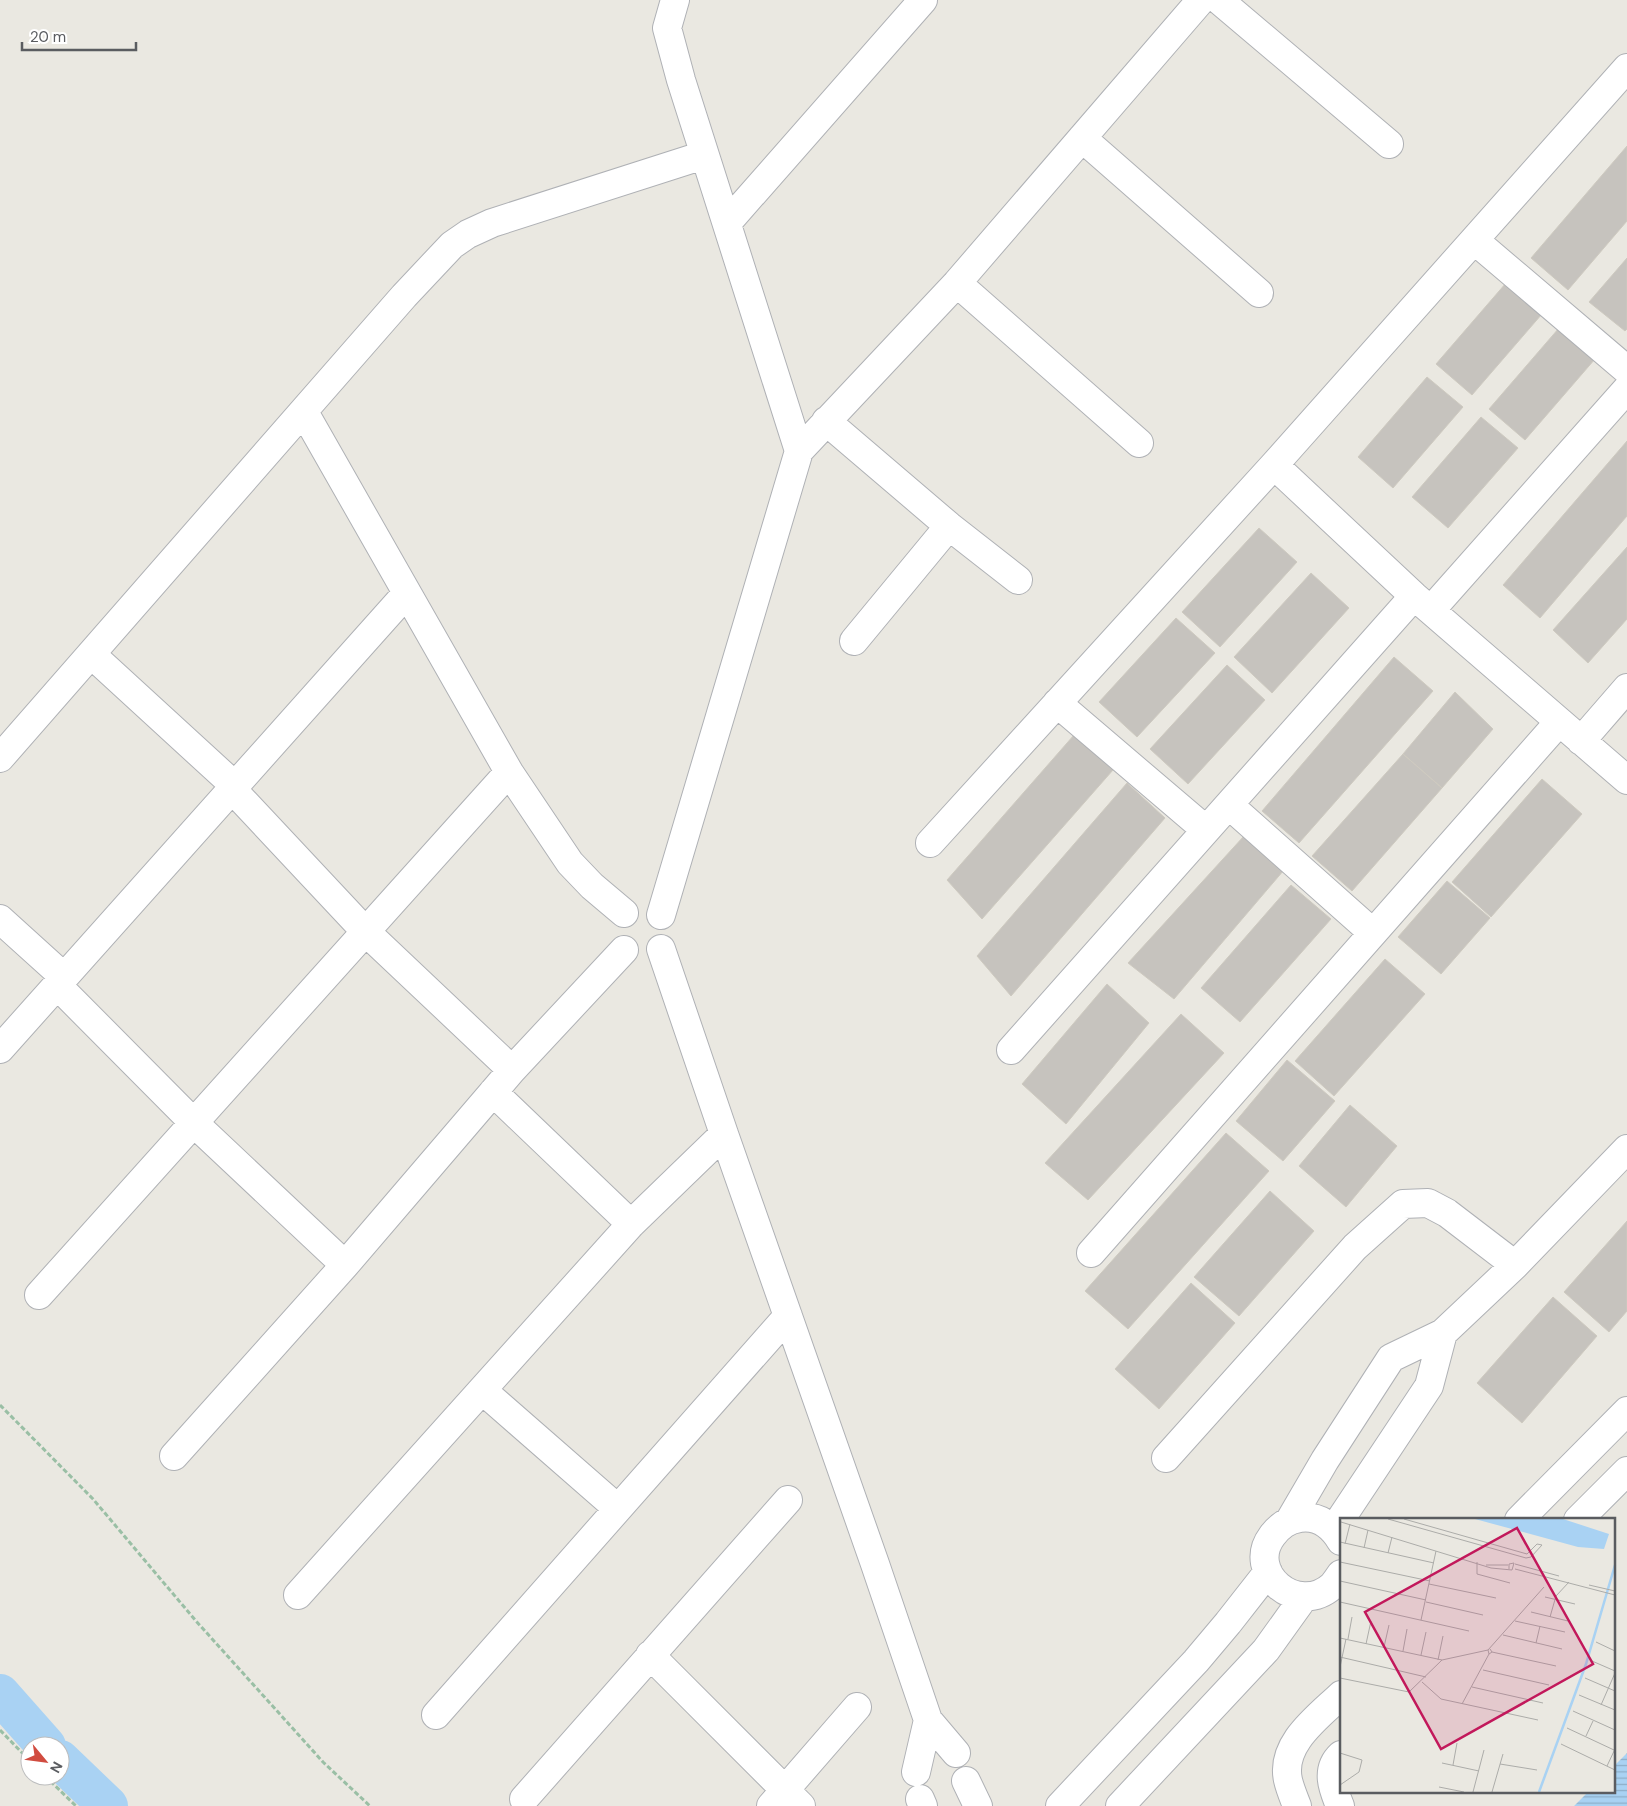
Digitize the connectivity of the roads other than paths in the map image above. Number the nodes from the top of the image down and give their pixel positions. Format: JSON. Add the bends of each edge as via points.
{"nodes":[{"id":1,"x":675,"y":0,"type":"edge"},
{"id":2,"x":923,"y":0,"type":"edge"},
{"id":3,"x":1202,"y":0,"type":"edge"},
{"id":4,"x":1219,"y":0,"type":"edge"},
{"id":5,"x":1627,"y":68,"type":"edge"},
{"id":6,"x":1082,"y":138,"type":"junction"},
{"id":7,"x":1389,"y":144,"type":"dead end"},
{"id":8,"x":704,"y":155,"type":"junction"},
{"id":9,"x":727,"y":223,"type":"junction"},
{"id":10,"x":1474,"y":240,"type":"junction"},
{"id":11,"x":957,"y":283,"type":"junction"},
{"id":12,"x":1259,"y":293,"type":"dead end"},
{"id":13,"x":1627,"y":370,"type":"edge"},
{"id":14,"x":1627,"y":389,"type":"edge"},
{"id":15,"x":304,"y":412,"type":"junction"},
{"id":16,"x":826,"y":421,"type":"junction"},
{"id":17,"x":1139,"y":443,"type":"dead end"},
{"id":18,"x":798,"y":451,"type":"junction"},
{"id":19,"x":1274,"y":465,"type":"junction"},
{"id":20,"x":949,"y":526,"type":"junction"},
{"id":21,"x":1018,"y":580,"type":"dead end"},
{"id":22,"x":407,"y":593,"type":"junction"},
{"id":23,"x":1423,"y":603,"type":"junction"},
{"id":24,"x":854,"y":641,"type":"dead end"},
{"id":25,"x":91,"y":654,"type":"junction"},
{"id":26,"x":1627,"y":688,"type":"edge"},
{"id":27,"x":1057,"y":703,"type":"junction"},
{"id":28,"x":1559,"y":722,"type":"junction"},
{"id":29,"x":1581,"y":741,"type":"junction"},
{"id":30,"x":0,"y":758,"type":"edge"},
{"id":31,"x":510,"y":772,"type":"junction"},
{"id":32,"x":1627,"y":780,"type":"edge"},
{"id":33,"x":233,"y":788,"type":"junction"},
{"id":34,"x":1229,"y":805,"type":"junction"},
{"id":35,"x":1206,"y":830,"type":"junction"},
{"id":36,"x":930,"y":843,"type":"dead end"},
{"id":37,"x":624,"y":913,"type":"junction"},
{"id":38,"x":661,"y":915,"type":"junction"},
{"id":39,"x":0,"y":920,"type":"edge"},
{"id":40,"x":366,"y":932,"type":"junction"},
{"id":41,"x":1373,"y":933,"type":"junction"},
{"id":42,"x":661,"y":948,"type":"junction"},
{"id":43,"x":624,"y":950,"type":"junction"},
{"id":44,"x":60,"y":981,"type":"junction"},
{"id":45,"x":0,"y":1049,"type":"edge"},
{"id":46,"x":1011,"y":1050,"type":"dead end"},
{"id":47,"x":512,"y":1070,"type":"junction"},
{"id":48,"x":493,"y":1092,"type":"junction"},
{"id":49,"x":194,"y":1123,"type":"junction"},
{"id":50,"x":724,"y":1134,"type":"junction"},
{"id":51,"x":1627,"y":1149,"type":"edge"},
{"id":52,"x":631,"y":1224,"type":"junction"},
{"id":53,"x":1091,"y":1253,"type":"dead end"},
{"id":54,"x":345,"y":1265,"type":"junction"},
{"id":55,"x":1515,"y":1265,"type":"junction"},
{"id":56,"x":39,"y":1295,"type":"dead end"},
{"id":57,"x":788,"y":1316,"type":"junction"},
{"id":58,"x":1443,"y":1333,"type":"junction"},
{"id":59,"x":482,"y":1390,"type":"junction"},
{"id":60,"x":1627,"y":1411,"type":"edge"},
{"id":61,"x":174,"y":1456,"type":"dead end"},
{"id":62,"x":1166,"y":1458,"type":"dead end"},
{"id":63,"x":1627,"y":1471,"type":"edge"},
{"id":64,"x":788,"y":1500,"type":"dead end"},
{"id":65,"x":617,"y":1508,"type":"junction"},
{"id":66,"x":1347,"y":1518,"type":"edge"},
{"id":67,"x":1521,"y":1518,"type":"edge"},
{"id":68,"x":1580,"y":1518,"type":"edge"},
{"id":69,"x":1290,"y":1520,"type":"junction"},
{"id":70,"x":1337,"y":1535,"type":"edge"},
{"id":71,"x":1268,"y":1572,"type":"junction"},
{"id":72,"x":1340,"y":1575,"type":"edge"},
{"id":73,"x":298,"y":1595,"type":"dead end"},
{"id":74,"x":1304,"y":1597,"type":"junction"},
{"id":75,"x":650,"y":1655,"type":"junction"},
{"id":76,"x":1340,"y":1696,"type":"edge"},
{"id":77,"x":857,"y":1707,"type":"dead end"},
{"id":78,"x":436,"y":1715,"type":"dead end"},
{"id":79,"x":928,"y":1720,"type":"junction"},
{"id":80,"x":956,"y":1752,"type":"dead end"},
{"id":81,"x":1340,"y":1755,"type":"edge"},
{"id":82,"x":916,"y":1772,"type":"dead end"},
{"id":83,"x":966,"y":1781,"type":"dead end"},
{"id":84,"x":524,"y":1799,"type":"dead end"},
{"id":85,"x":786,"y":1800,"type":"edge"},
{"id":86,"x":978,"y":1806,"type":"edge"},
{"id":87,"x":1060,"y":1806,"type":"edge"},
{"id":88,"x":1120,"y":1806,"type":"edge"},
{"id":89,"x":1297,"y":1806,"type":"edge"},
{"id":90,"x":1340,"y":1806,"type":"edge"}],
"edges":[{"from":1,"to":8,"type":"street","via":[[667,28]]},
{"from":2,"to":9,"type":"street"},
{"from":3,"to":6,"type":"street"},
{"from":4,"to":7,"type":"street"},
{"from":5,"to":10,"type":"street"},
{"from":6,"to":11,"type":"street"},
{"from":6,"to":12,"type":"street"},
{"from":8,"to":9,"type":"street"},
{"from":8,"to":15,"type":"street","via":[[492,223],[468,234],[452,245],[404,296]]},
{"from":9,"to":18,"type":"street"},
{"from":10,"to":13,"type":"street"},
{"from":10,"to":19,"type":"street"},
{"from":11,"to":16,"type":"street"},
{"from":11,"to":17,"type":"street"},
{"from":14,"to":23,"type":"street"},
{"from":15,"to":22,"type":"street"},
{"from":15,"to":25,"type":"street"},
{"from":16,"to":18,"type":"street"},
{"from":16,"to":20,"type":"street"},
{"from":18,"to":38,"type":"street"},
{"from":19,"to":23,"type":"street"},
{"from":19,"to":27,"type":"street"},
{"from":20,"to":21,"type":"street"},
{"from":20,"to":24,"type":"street"},
{"from":22,"to":31,"type":"street"},
{"from":22,"to":33,"type":"street"},
{"from":23,"to":28,"type":"street"},
{"from":23,"to":34,"type":"street"},
{"from":25,"to":30,"type":"street"},
{"from":25,"to":33,"type":"street"},
{"from":26,"to":29,"type":"street"},
{"from":27,"to":35,"type":"street"},
{"from":27,"to":36,"type":"street"},
{"from":28,"to":29,"type":"street"},
{"from":28,"to":41,"type":"street"},
{"from":29,"to":32,"type":"street"},
{"from":31,"to":37,"type":"street","via":[[570,863]]},
{"from":31,"to":40,"type":"street"},
{"from":33,"to":40,"type":"street"},
{"from":33,"to":44,"type":"street"},
{"from":34,"to":35,"type":"street"},
{"from":34,"to":41,"type":"street"},
{"from":35,"to":46,"type":"street"},
{"from":37,"to":38,"type":"street","via":[[643,906]]},
{"from":37,"to":43,"type":"street","via":[[616,932]]},
{"from":38,"to":42,"type":"street","via":[[667,932]]},
{"from":39,"to":44,"type":"street"},
{"from":40,"to":47,"type":"street"},
{"from":40,"to":49,"type":"street"},
{"from":41,"to":53,"type":"street"},
{"from":42,"to":43,"type":"street","via":[[643,958]]},
{"from":42,"to":50,"type":"street"},
{"from":43,"to":47,"type":"street"},
{"from":44,"to":45,"type":"street"},
{"from":44,"to":49,"type":"street"},
{"from":47,"to":48,"type":"street"},
{"from":48,"to":52,"type":"street"},
{"from":48,"to":54,"type":"street"},
{"from":49,"to":54,"type":"street"},
{"from":49,"to":56,"type":"street"},
{"from":50,"to":52,"type":"street"},
{"from":50,"to":57,"type":"street"},
{"from":51,"to":55,"type":"street"},
{"from":52,"to":59,"type":"street"},
{"from":54,"to":61,"type":"street"},
{"from":55,"to":58,"type":"street"},
{"from":55,"to":62,"type":"street","via":[[1447,1213],[1428,1203],[1403,1204],[1355,1247]]},
{"from":57,"to":65,"type":"street"},
{"from":57,"to":79,"type":"street"},
{"from":58,"to":66,"type":"street","via":[[1428,1386]]},
{"from":58,"to":69,"type":"street","via":[[1392,1358]]},
{"from":59,"to":65,"type":"street"},
{"from":59,"to":73,"type":"street"},
{"from":60,"to":67,"type":"street"},
{"from":63,"to":68,"type":"street"},
{"from":64,"to":75,"type":"street"},
{"from":65,"to":78,"type":"street"},
{"from":69,"to":70,"type":"street","via":[[1306,1517],[1321,1520]]},
{"from":69,"to":71,"type":"street","via":[[1277,1528],[1268,1541],[1265,1556]]},
{"from":71,"to":74,"type":"street","via":[[1276,1585],[1289,1594]]},
{"from":71,"to":87,"type":"street","via":[[1196,1661]]},
{"from":72,"to":74,"type":"street","via":[[1320,1594]]},
{"from":74,"to":88,"type":"street","via":[[1266,1650]]},
{"from":75,"to":84,"type":"street"},
{"from":75,"to":85,"type":"street"},
{"from":76,"to":89,"type":"street","via":[[1308,1726],[1288,1758],[1288,1779]]},
{"from":77,"to":85,"type":"street"},
{"from":79,"to":80,"type":"street"},
{"from":79,"to":82,"type":"street"},
{"from":81,"to":90,"type":"street","via":[[1332,1772],[1332,1786]]},
{"from":83,"to":86,"type":"street"}]}
